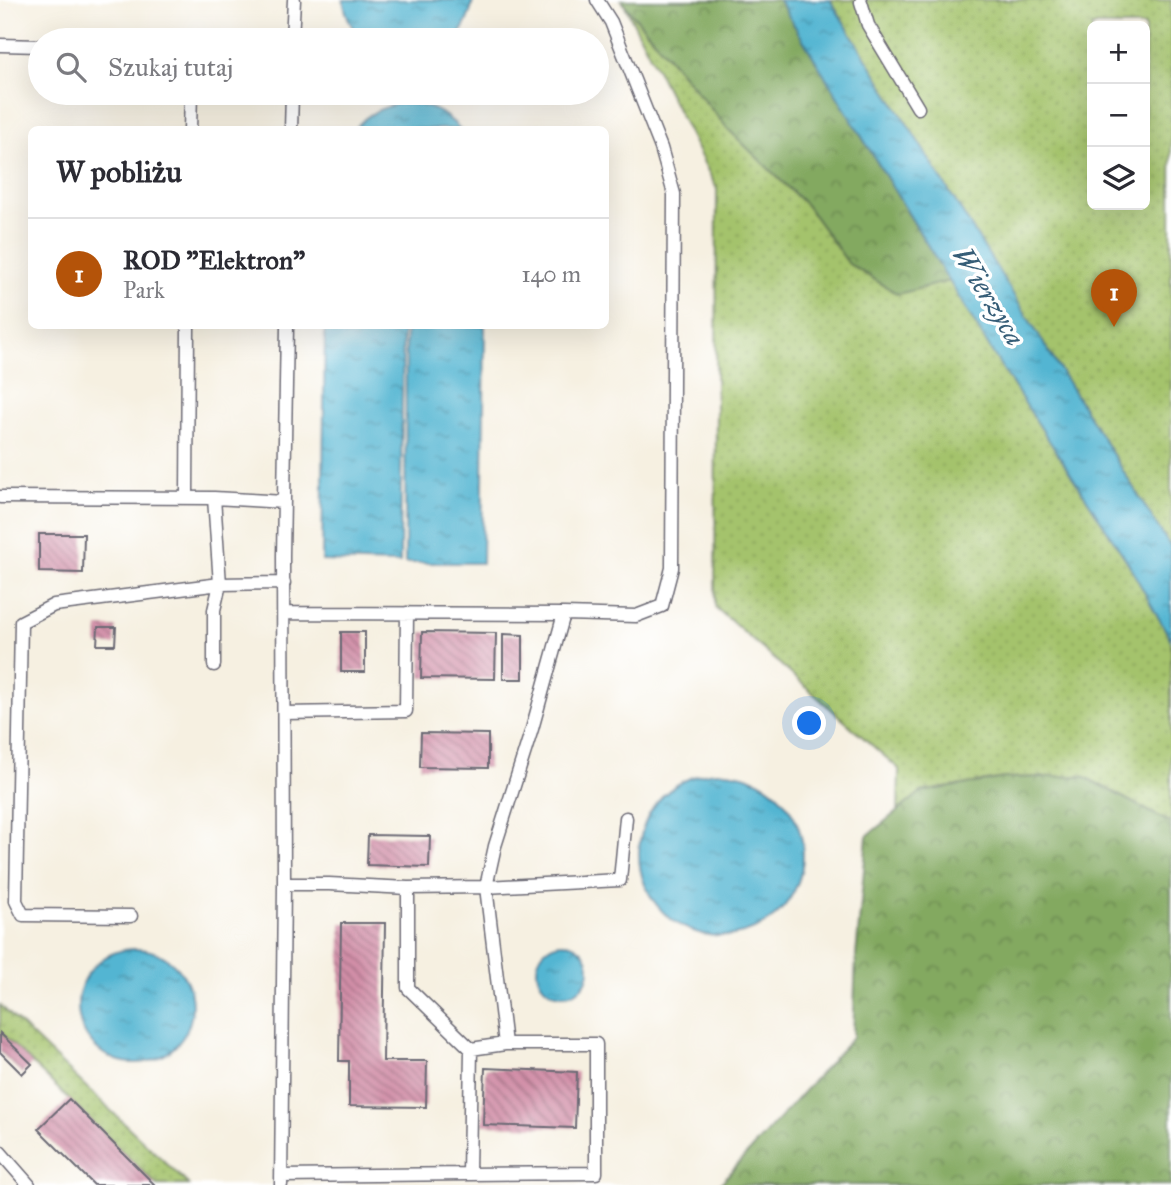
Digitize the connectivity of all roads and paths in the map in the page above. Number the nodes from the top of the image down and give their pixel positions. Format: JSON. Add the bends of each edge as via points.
{"nodes":[{"id":1,"x":294,"y":0,"type":"edge"},
{"id":2,"x":597,"y":0,"type":"edge"},
{"id":3,"x":861,"y":1,"type":"edge"},
{"id":4,"x":293,"y":28,"type":"edge"},
{"id":5,"x":0,"y":45,"type":"edge"},
{"id":6,"x":28,"y":46,"type":"edge"},
{"id":7,"x":191,"y":105,"type":"edge"},
{"id":8,"x":292,"y":105,"type":"edge"},
{"id":9,"x":918,"y":108,"type":"dead end"},
{"id":10,"x":190,"y":126,"type":"edge"},
{"id":11,"x":291,"y":126,"type":"edge"},
{"id":12,"x":188,"y":329,"type":"edge"},
{"id":13,"x":287,"y":329,"type":"edge"},
{"id":14,"x":0,"y":497,"type":"edge"},
{"id":15,"x":187,"y":497,"type":"junction"},
{"id":16,"x":214,"y":498,"type":"junction"},
{"id":17,"x":284,"y":502,"type":"junction"},
{"id":18,"x":284,"y":583,"type":"junction"},
{"id":19,"x":220,"y":584,"type":"junction"},
{"id":20,"x":284,"y":613,"type":"junction"},
{"id":21,"x":407,"y":613,"type":"junction"},
{"id":22,"x":564,"y":614,"type":"junction"},
{"id":23,"x":214,"y":665,"type":"dead end"},
{"id":24,"x":285,"y":713,"type":"junction"},
{"id":25,"x":626,"y":818,"type":"dead end"},
{"id":26,"x":284,"y":884,"type":"junction"},
{"id":27,"x":486,"y":887,"type":"junction"},
{"id":28,"x":408,"y":888,"type":"junction"},
{"id":29,"x":131,"y":916,"type":"dead end"},
{"id":30,"x":505,"y":1044,"type":"junction"},
{"id":31,"x":471,"y":1049,"type":"junction"},
{"id":32,"x":0,"y":1152,"type":"edge"},
{"id":33,"x":469,"y":1174,"type":"junction"},
{"id":34,"x":281,"y":1180,"type":"edge"},
{"id":35,"x":29,"y":1185,"type":"edge"}],
"edges":[{"from":1,"to":4,"type":"lane"},
{"from":2,"to":22,"type":"lane","via":[[611,22],[662,148],[674,194],[672,568],[662,606],[636,616]]},
{"from":3,"to":9,"type":"lane","via":[[868,25]]},
{"from":5,"to":6,"type":"lane"},
{"from":7,"to":10,"type":"lane"},
{"from":8,"to":11,"type":"lane"},
{"from":12,"to":15,"type":"lane"},
{"from":13,"to":17,"type":"lane"},
{"from":14,"to":15,"type":"lane"},
{"from":15,"to":16,"type":"lane"},
{"from":16,"to":17,"type":"lane"},
{"from":16,"to":19,"type":"lane"},
{"from":17,"to":18,"type":"lane"},
{"from":18,"to":19,"type":"lane"},
{"from":18,"to":20,"type":"lane"},
{"from":19,"to":23,"type":"lane","via":[[214,610]]},
{"from":19,"to":29,"type":"lane","via":[[54,605],[20,622],[16,901],[23,915]]},
{"from":20,"to":21,"type":"lane"},
{"from":20,"to":24,"type":"lane"},
{"from":21,"to":22,"type":"lane"},
{"from":21,"to":24,"type":"lane","via":[[406,711]]},
{"from":22,"to":27,"type":"lane"},
{"from":24,"to":26,"type":"lane"},
{"from":25,"to":27,"type":"lane","via":[[620,880]]},
{"from":26,"to":28,"type":"lane"},
{"from":26,"to":34,"type":"lane"},
{"from":27,"to":28,"type":"lane"},
{"from":27,"to":30,"type":"lane"},
{"from":28,"to":31,"type":"lane","via":[[408,988]]},
{"from":30,"to":31,"type":"lane"},
{"from":30,"to":33,"type":"lane","via":[[596,1044],[596,1172]]},
{"from":31,"to":33,"type":"lane"},
{"from":32,"to":35,"type":"lane"},
{"from":33,"to":34,"type":"lane"}]}
